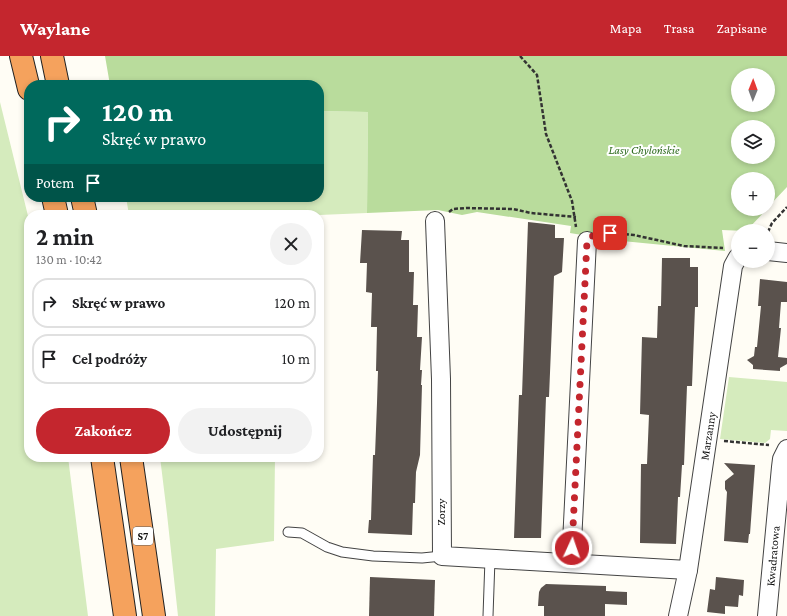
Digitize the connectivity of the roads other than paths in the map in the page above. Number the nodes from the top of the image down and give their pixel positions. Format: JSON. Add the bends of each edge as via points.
{"nodes":[{"id":1,"x":21,"y":56,"type":"edge"},
{"id":2,"x":52,"y":56,"type":"edge"},
{"id":3,"x":27,"y":80,"type":"edge"},
{"id":4,"x":57,"y":80,"type":"edge"},
{"id":5,"x":435,"y":221,"type":"road end"},
{"id":6,"x":587,"y":241,"type":"road end"},
{"id":7,"x":775,"y":251,"type":"edge"},
{"id":8,"x":787,"y":252,"type":"edge"},
{"id":9,"x":734,"y":268,"type":"edge"},
{"id":10,"x":786,"y":450,"type":"edge"},
{"id":11,"x":103,"y":462,"type":"edge"},
{"id":12,"x":132,"y":462,"type":"edge"},
{"id":13,"x":288,"y":532,"type":"dead end"},
{"id":14,"x":442,"y":556,"type":"junction"},
{"id":15,"x":490,"y":559,"type":"junction"},
{"id":16,"x":571,"y":563,"type":"junction"},
{"id":17,"x":688,"y":570,"type":"junction"},
{"id":18,"x":125,"y":616,"type":"edge"},
{"id":19,"x":154,"y":616,"type":"edge"},
{"id":20,"x":488,"y":616,"type":"edge"},
{"id":21,"x":678,"y":616,"type":"edge"},
{"id":22,"x":767,"y":616,"type":"edge"}],
"edges":[{"from":1,"to":3,"type":"highway"},
{"from":2,"to":4,"type":"highway"},
{"from":5,"to":14,"type":"street","name":"Zorzy","via":[[441,379]]},
{"from":6,"to":16,"type":"street"},
{"from":7,"to":8,"type":"street"},
{"from":9,"to":17,"type":"street","name":"Marzanny"},
{"from":10,"to":22,"type":"street","name":"Kwadratowa","via":[[781,467]]},
{"from":11,"to":18,"type":"highway","number":"S7"},
{"from":12,"to":19,"type":"highway","number":"S7"},
{"from":13,"to":14,"type":"lane","via":[[302,533],[342,552],[422,558]]},
{"from":14,"to":15,"type":"street"},
{"from":15,"to":16,"type":"street"},
{"from":15,"to":20,"type":"lane"},
{"from":16,"to":17,"type":"street"},
{"from":17,"to":21,"type":"street","name":"Marzanny"}]}
